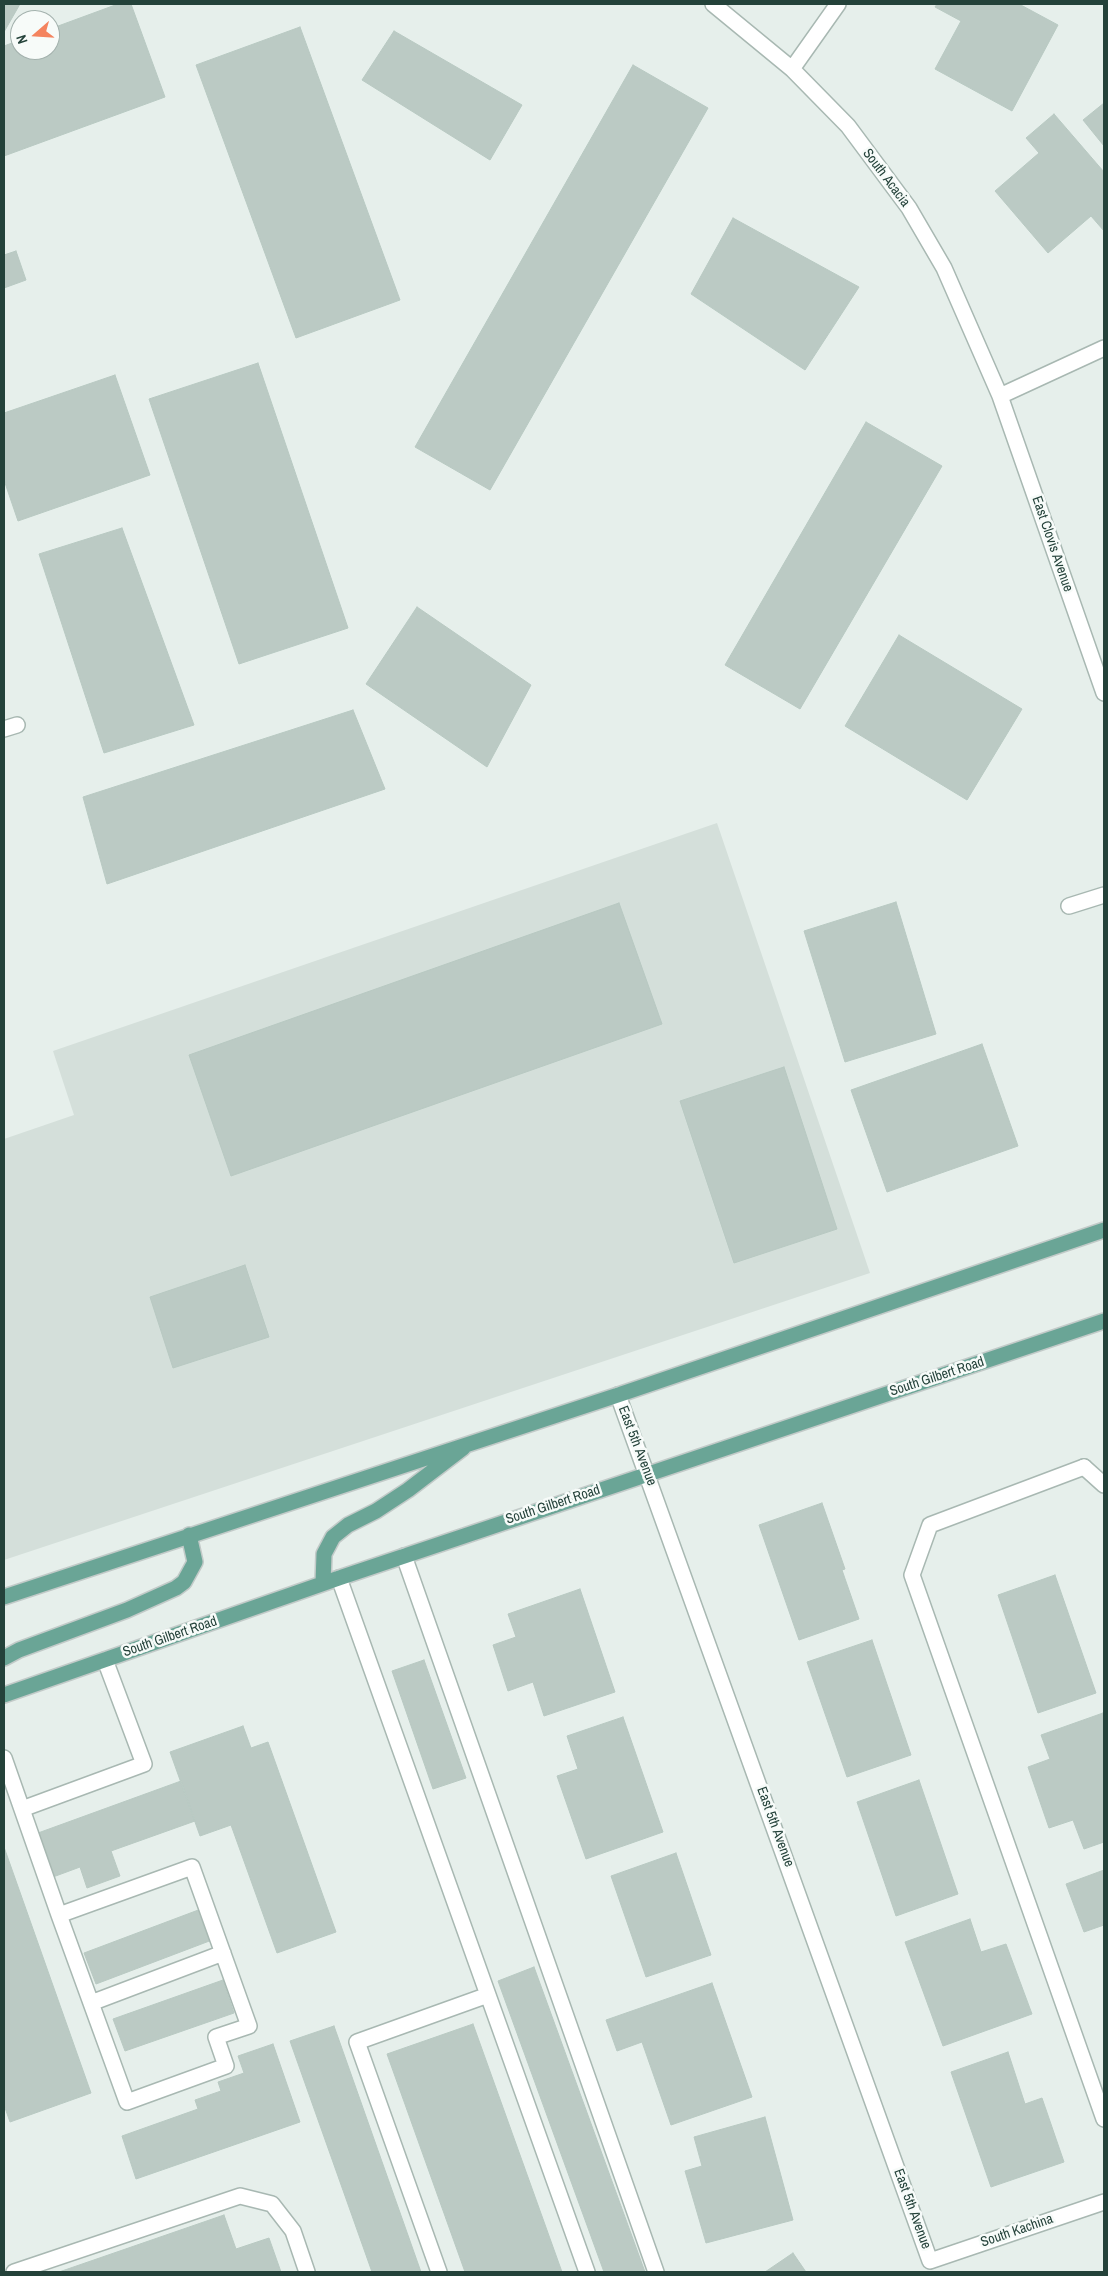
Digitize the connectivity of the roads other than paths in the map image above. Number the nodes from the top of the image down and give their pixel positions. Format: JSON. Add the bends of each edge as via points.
{"nodes":[{"id":1,"x":713,"y":4,"type":"edge"},
{"id":2,"x":838,"y":4,"type":"edge"},
{"id":3,"x":792,"y":69,"type":"junction"},
{"id":4,"x":1104,"y":348,"type":"edge"},
{"id":5,"x":1000,"y":396,"type":"junction"},
{"id":6,"x":1104,"y":693,"type":"edge"},
{"id":7,"x":1104,"y":895,"type":"edge"},
{"id":8,"x":1070,"y":906,"type":"dead end"},
{"id":9,"x":1104,"y":1230,"type":"edge"},
{"id":10,"x":1104,"y":1321,"type":"edge"},
{"id":11,"x":618,"y":1395,"type":"junction"},
{"id":12,"x":470,"y":1442,"type":"junction"},
{"id":13,"x":648,"y":1474,"type":"junction"},
{"id":14,"x":1104,"y":1485,"type":"edge"},
{"id":15,"x":190,"y":1535,"type":"junction"},
{"id":16,"x":404,"y":1556,"type":"junction"},
{"id":17,"x":338,"y":1578,"type":"junction"},
{"id":18,"x":324,"y":1583,"type":"junction"},
{"id":19,"x":4,"y":1597,"type":"edge"},
{"id":20,"x":4,"y":1658,"type":"edge"},
{"id":21,"x":106,"y":1660,"type":"junction"},
{"id":22,"x":4,"y":1695,"type":"edge"},
{"id":23,"x":4,"y":1758,"type":"edge"},
{"id":24,"x":22,"y":1810,"type":"junction"},
{"id":25,"x":59,"y":1914,"type":"junction"},
{"id":26,"x":223,"y":1953,"type":"junction"},
{"id":27,"x":488,"y":1995,"type":"junction"},
{"id":28,"x":91,"y":2003,"type":"junction"},
{"id":29,"x":1104,"y":2119,"type":"edge"},
{"id":30,"x":1104,"y":2202,"type":"edge"},
{"id":31,"x":930,"y":2261,"type":"joint"},
{"id":32,"x":14,"y":2272,"type":"edge"},
{"id":33,"x":307,"y":2272,"type":"edge"},
{"id":34,"x":439,"y":2272,"type":"edge"},
{"id":35,"x":587,"y":2272,"type":"edge"},
{"id":36,"x":656,"y":2272,"type":"edge"}],
"edges":[{"from":1,"to":3,"type":"street","name":"South Acacia"},
{"from":2,"to":3,"type":"street"},
{"from":3,"to":5,"type":"street","name":"South Acacia","via":[[848,126],[910,208],[944,268]]},
{"from":4,"to":5,"type":"street"},
{"from":5,"to":6,"type":"street","name":"East Clovis Avenue"},
{"from":7,"to":8,"type":"street"},
{"from":9,"to":11,"type":"main road"},
{"from":10,"to":13,"type":"main road","name":"South Gilbert Road"},
{"from":11,"to":12,"type":"main road"},
{"from":11,"to":13,"type":"street","name":"East 5th Avenue"},
{"from":12,"to":15,"type":"main road"},
{"from":12,"to":18,"type":"main road","via":[[408,1490],[348,1524],[332,1537],[324,1554]]},
{"from":13,"to":16,"type":"main road","name":"South Gilbert Road"},
{"from":13,"to":31,"type":"street","name":"East 5th Avenue"},
{"from":14,"to":29,"type":"street","via":[[1084,1467],[930,1525],[912,1575]]},
{"from":15,"to":19,"type":"main road"},
{"from":15,"to":20,"type":"main road","via":[[195,1562],[176,1588]]},
{"from":16,"to":17,"type":"main road","name":"South Gilbert Road"},
{"from":16,"to":36,"type":"street"},
{"from":17,"to":18,"type":"main road","name":"South Gilbert Road"},
{"from":17,"to":27,"type":"street"},
{"from":18,"to":21,"type":"main road","name":"South Gilbert Road"},
{"from":21,"to":22,"type":"main road","name":"South Gilbert Road"},
{"from":21,"to":24,"type":"street","via":[[144,1764]]},
{"from":23,"to":24,"type":"street"},
{"from":24,"to":25,"type":"street"},
{"from":25,"to":26,"type":"street","via":[[192,1867]]},
{"from":25,"to":28,"type":"street"},
{"from":26,"to":28,"type":"street"},
{"from":26,"to":28,"type":"street","via":[[249,2026],[216,2037],[226,2066],[127,2102]]},
{"from":27,"to":34,"type":"street","via":[[357,2042]]},
{"from":27,"to":35,"type":"street"},
{"from":30,"to":31,"type":"street","name":"South Kachina"},
{"from":32,"to":33,"type":"street","via":[[240,2196],[272,2204],[293,2232]]}]}
